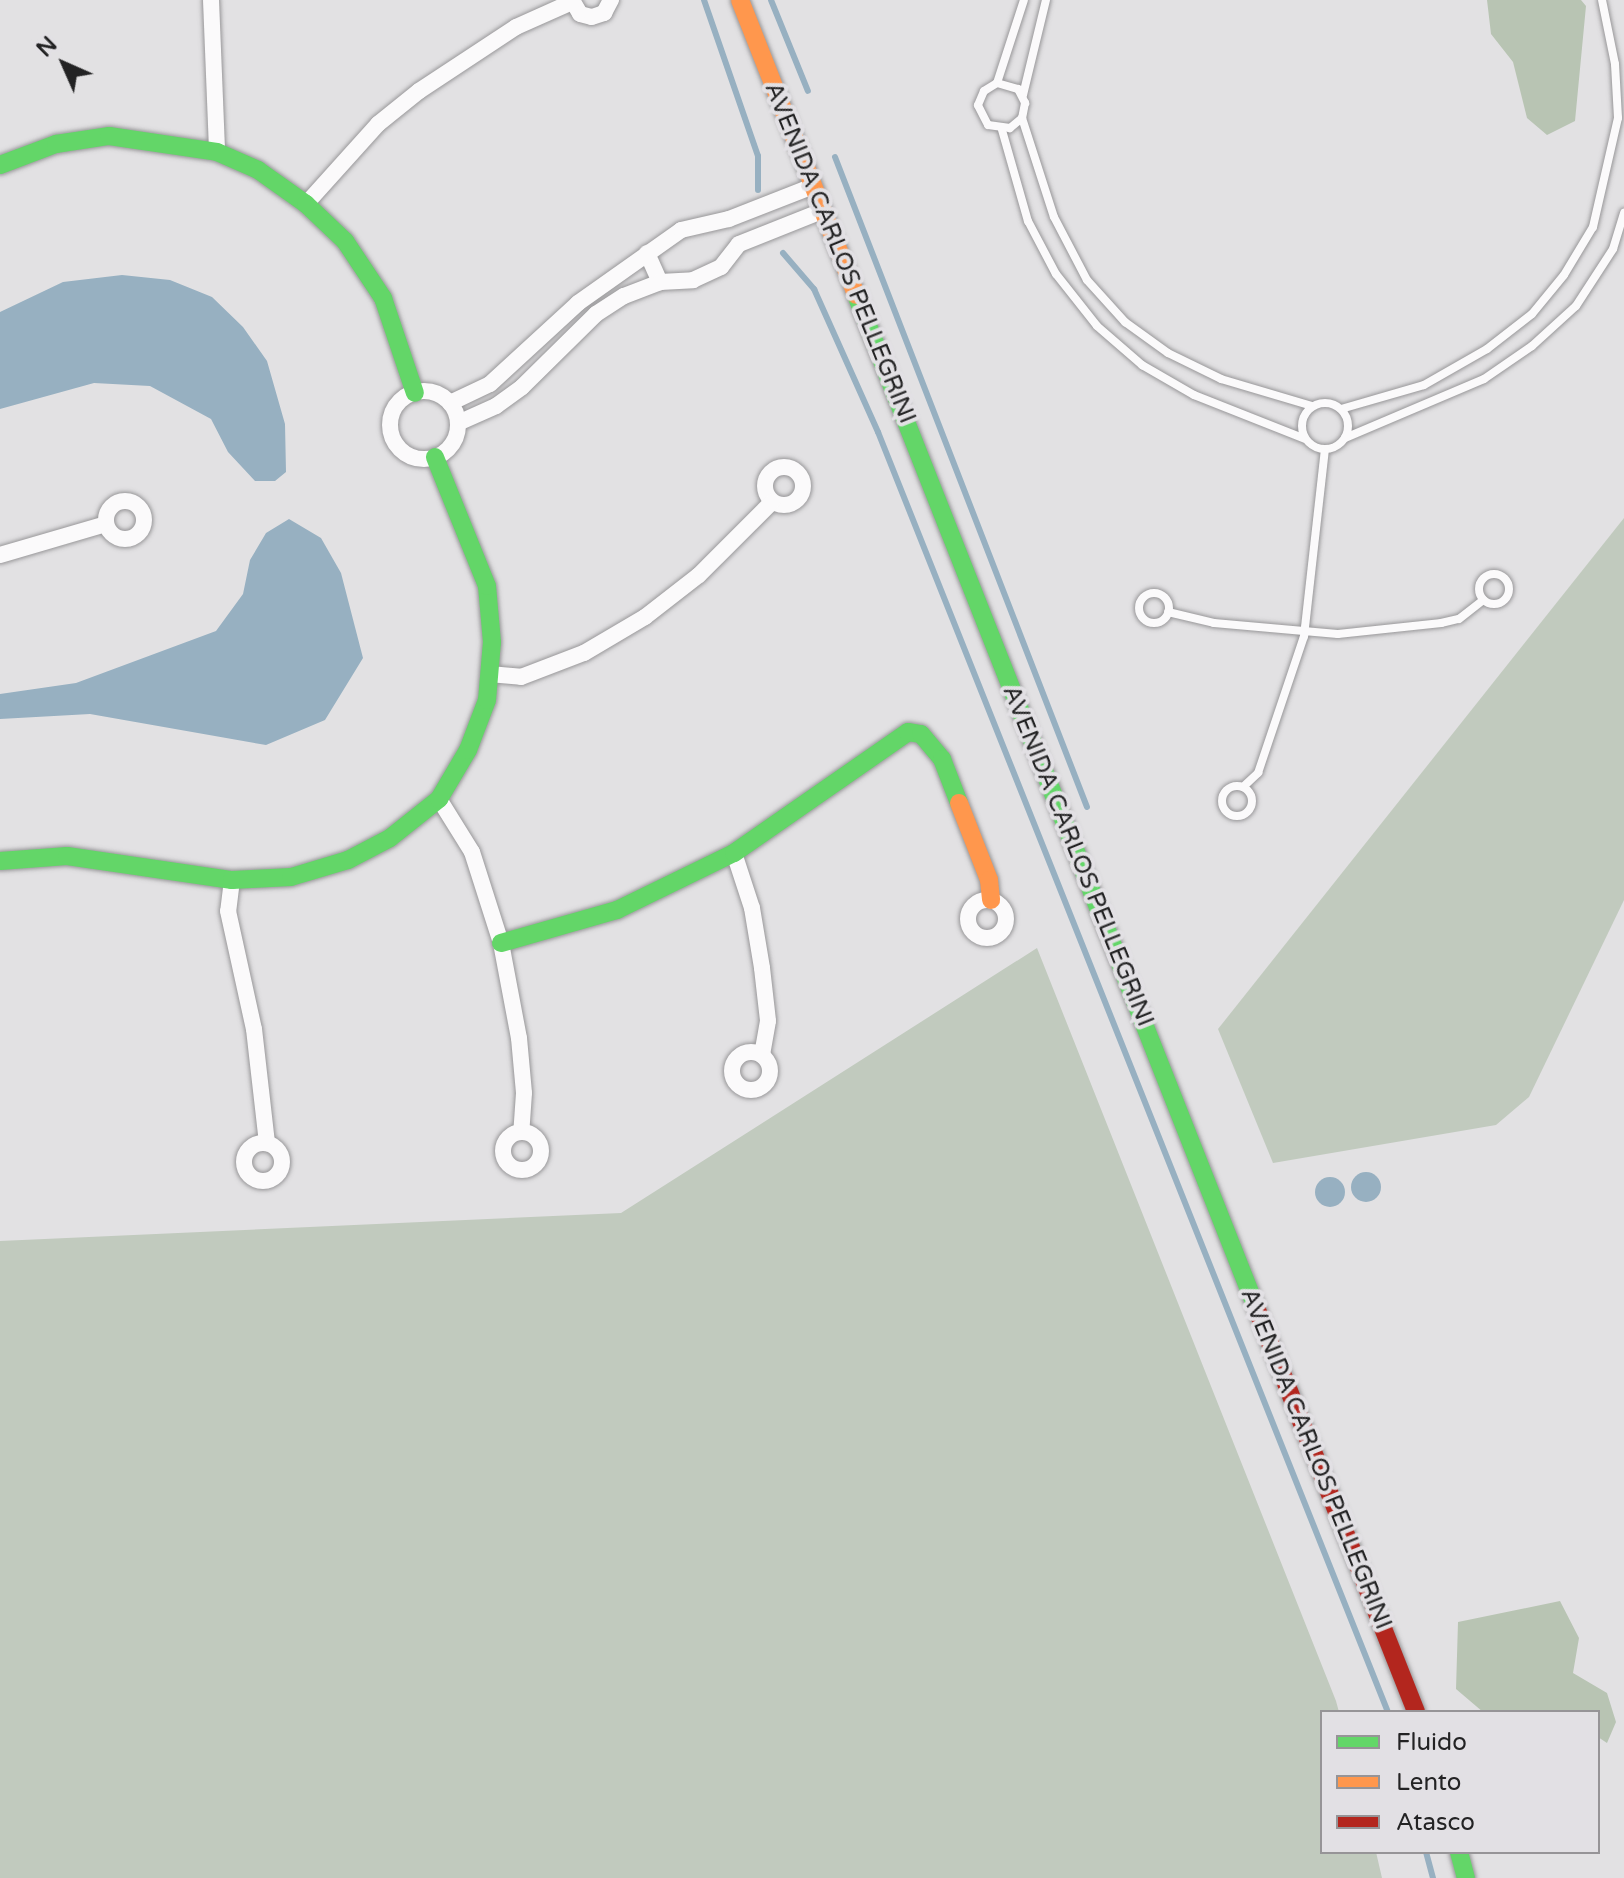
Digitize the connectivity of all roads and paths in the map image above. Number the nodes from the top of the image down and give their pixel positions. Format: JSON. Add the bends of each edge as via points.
{"nodes":[{"id":1,"x":211,"y":0,"type":"edge"},
{"id":2,"x":611,"y":0,"type":"edge"},
{"id":3,"x":740,"y":0,"type":"edge"},
{"id":4,"x":1024,"y":0,"type":"edge"},
{"id":5,"x":1046,"y":0,"type":"edge"},
{"id":6,"x":1602,"y":0,"type":"edge"},
{"id":7,"x":572,"y":1,"type":"edge"},
{"id":8,"x":997,"y":83,"type":"junction"},
{"id":9,"x":1023,"y":95,"type":"junction"},
{"id":10,"x":1022,"y":118,"type":"junction"},
{"id":11,"x":1002,"y":130,"type":"junction"},
{"id":12,"x":217,"y":152,"type":"junction"},
{"id":13,"x":0,"y":165,"type":"edge"},
{"id":14,"x":813,"y":186,"type":"junction"},
{"id":15,"x":306,"y":204,"type":"junction"},
{"id":16,"x":822,"y":211,"type":"junction"},
{"id":17,"x":1624,"y":213,"type":"edge"},
{"id":18,"x":729,"y":219,"type":"junction"},
{"id":19,"x":739,"y":244,"type":"junction"},
{"id":20,"x":647,"y":253,"type":"junction"},
{"id":21,"x":660,"y":282,"type":"junction"},
{"id":22,"x":415,"y":393,"type":"junction"},
{"id":23,"x":450,"y":403,"type":"junction"},
{"id":24,"x":1312,"y":406,"type":"junction"},
{"id":25,"x":1341,"y":409,"type":"junction"},
{"id":26,"x":458,"y":423,"type":"junction"},
{"id":27,"x":1345,"y":438,"type":"junction"},
{"id":28,"x":1305,"y":439,"type":"junction"},
{"id":29,"x":1325,"y":449,"type":"junction"},
{"id":30,"x":435,"y":457,"type":"junction"},
{"id":31,"x":772,"y":502,"type":"dead end"},
{"id":32,"x":106,"y":524,"type":"dead end"},
{"id":33,"x":0,"y":555,"type":"edge"},
{"id":34,"x":1483,"y":600,"type":"dead end"},
{"id":35,"x":1168,"y":612,"type":"dead end"},
{"id":36,"x":1305,"y":631,"type":"junction"},
{"id":37,"x":489,"y":674,"type":"junction"},
{"id":38,"x":1243,"y":787,"type":"dead end"},
{"id":39,"x":439,"y":799,"type":"junction"},
{"id":40,"x":734,"y":853,"type":"junction"},
{"id":41,"x":0,"y":861,"type":"edge"},
{"id":42,"x":232,"y":880,"type":"junction"},
{"id":43,"x":991,"y":900,"type":"dead end"},
{"id":44,"x":501,"y":943,"type":"junction"},
{"id":45,"x":762,"y":1055,"type":"dead end"},
{"id":46,"x":521,"y":1132,"type":"dead end"},
{"id":47,"x":267,"y":1143,"type":"dead end"},
{"id":48,"x":1415,"y":1710,"type":"edge"},
{"id":49,"x":1460,"y":1854,"type":"edge"},
{"id":50,"x":1466,"y":1878,"type":"edge"}],
"edges":[{"from":1,"to":12,"type":"street"},
{"from":2,"to":7,"type":"street","via":[[604,13],[592,17],[580,14]]},
{"from":3,"to":14,"type":"street","name":"AVENIDA CARLOS PELLEGRINI"},
{"from":4,"to":8,"type":"lane"},
{"from":5,"to":9,"type":"lane"},
{"from":6,"to":25,"type":"lane","via":[[1615,64],[1618,118],[1593,227],[1564,275],[1532,314],[1487,349],[1424,385]]},
{"from":7,"to":15,"type":"street","via":[[516,27],[419,91],[368,134]]},
{"from":8,"to":9,"type":"lane","via":[[1012,84]]},
{"from":8,"to":11,"type":"lane","via":[[984,91],[978,105],[988,125]]},
{"from":9,"to":10,"type":"lane"},
{"from":10,"to":11,"type":"lane"},
{"from":10,"to":24,"type":"lane","via":[[1054,217],[1087,280],[1125,322],[1168,353],[1221,379]]},
{"from":11,"to":28,"type":"lane","via":[[1028,221],[1056,274],[1097,326],[1142,365],[1194,395]]},
{"from":12,"to":13,"type":"street","via":[[109,136],[56,144]]},
{"from":12,"to":15,"type":"street","via":[[258,170]]},
{"from":14,"to":16,"type":"street","name":"AVENIDA CARLOS PELLEGRINI"},
{"from":14,"to":18,"type":"street"},
{"from":15,"to":22,"type":"street","via":[[345,241],[383,298]]},
{"from":16,"to":19,"type":"street"},
{"from":16,"to":48,"type":"street","name":"AVENIDA CARLOS PELLEGRINI"},
{"from":17,"to":27,"type":"lane","via":[[1613,249],[1576,306],[1532,346],[1484,379]]},
{"from":18,"to":19,"type":"street"},
{"from":18,"to":20,"type":"street","via":[[703,221]]},
{"from":19,"to":21,"type":"street","via":[[721,267],[693,280]]},
{"from":20,"to":21,"type":"street"},
{"from":20,"to":23,"type":"street","via":[[578,303],[490,384]]},
{"from":21,"to":26,"type":"street","via":[[596,314],[522,387]]},
{"from":22,"to":23,"type":"street","via":[[431,392]]},
{"from":22,"to":30,"type":"street","via":[[394,410],[391,432],[412,457]]},
{"from":23,"to":26,"type":"street"},
{"from":24,"to":25,"type":"lane","via":[[1327,402]]},
{"from":24,"to":28,"type":"lane","via":[[1302,417]]},
{"from":25,"to":27,"type":"lane","via":[[1348,423]]},
{"from":26,"to":30,"type":"street","via":[[452,444]]},
{"from":27,"to":29,"type":"lane"},
{"from":28,"to":29,"type":"lane"},
{"from":29,"to":36,"type":"lane"},
{"from":30,"to":37,"type":"street","via":[[487,586]]},
{"from":31,"to":37,"type":"street","via":[[699,575],[645,617],[584,653],[521,677]]},
{"from":32,"to":33,"type":"street"},
{"from":34,"to":36,"type":"lane","via":[[1459,619],[1441,623],[1352,633]]},
{"from":35,"to":36,"type":"lane","via":[[1214,623]]},
{"from":36,"to":38,"type":"lane","via":[[1258,773]]},
{"from":37,"to":39,"type":"street","via":[[487,700],[468,750]]},
{"from":39,"to":42,"type":"street","via":[[390,838],[348,860],[291,877]]},
{"from":39,"to":44,"type":"street","via":[[472,852]]},
{"from":40,"to":43,"type":"street","via":[[908,732],[921,734],[942,759],[989,880]]},
{"from":40,"to":44,"type":"street","via":[[617,910]]},
{"from":40,"to":45,"type":"street","via":[[752,908],[762,968],[768,1021]]},
{"from":41,"to":42,"type":"street","via":[[67,856]]},
{"from":42,"to":47,"type":"street","via":[[228,911],[254,1029]]},
{"from":44,"to":46,"type":"street","via":[[519,1038]]},
{"from":49,"to":50,"type":"street"}]}
